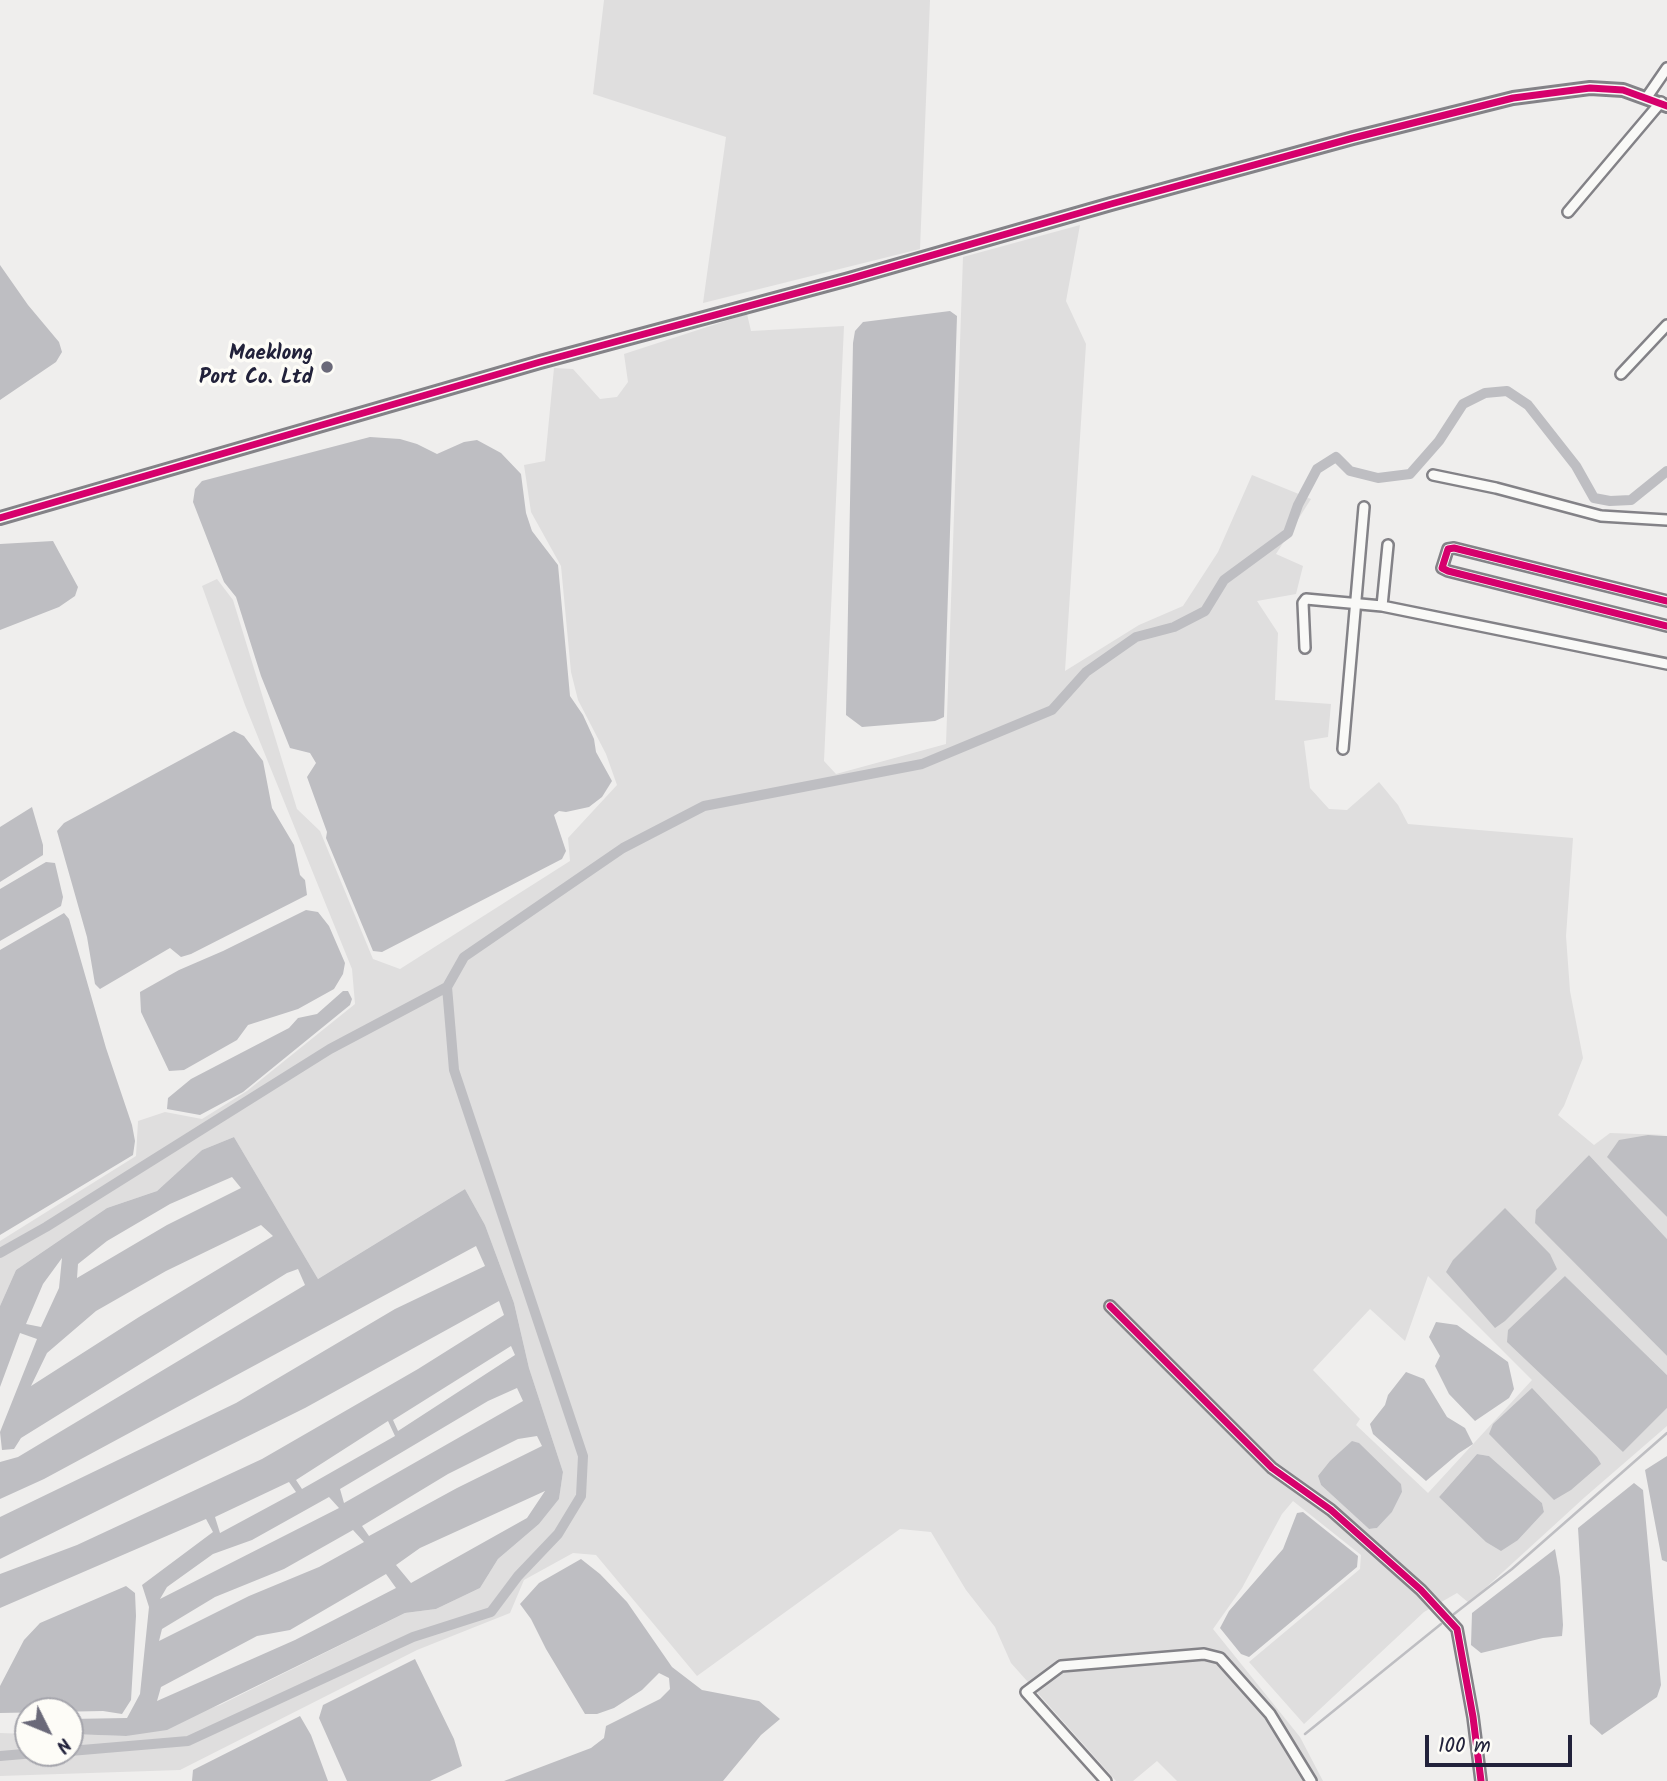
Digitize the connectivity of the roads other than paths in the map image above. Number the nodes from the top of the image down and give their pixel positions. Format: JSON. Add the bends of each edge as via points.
{"nodes":[{"id":1,"x":1667,"y":68,"type":"edge"},
{"id":2,"x":1647,"y":97,"type":"junction"},
{"id":3,"x":1664,"y":104,"type":"edge"},
{"id":4,"x":1568,"y":212,"type":"dead end"},
{"id":5,"x":1667,"y":325,"type":"edge"},
{"id":6,"x":1621,"y":374,"type":"dead end"},
{"id":7,"x":1433,"y":475,"type":"dead end"},
{"id":8,"x":1364,"y":508,"type":"dead end"},
{"id":9,"x":0,"y":518,"type":"edge"},
{"id":10,"x":1667,"y":520,"type":"edge"},
{"id":11,"x":1388,"y":545,"type":"dead end"},
{"id":12,"x":1667,"y":601,"type":"edge"},
{"id":13,"x":1354,"y":602,"type":"junction"},
{"id":14,"x":1382,"y":606,"type":"junction"},
{"id":15,"x":1667,"y":626,"type":"edge"},
{"id":16,"x":1305,"y":648,"type":"dead end"},
{"id":17,"x":1667,"y":664,"type":"edge"},
{"id":18,"x":1343,"y":749,"type":"dead end"},
{"id":19,"x":1110,"y":1306,"type":"dead end"},
{"id":20,"x":1106,"y":1781,"type":"edge"},
{"id":21,"x":1311,"y":1781,"type":"edge"},
{"id":22,"x":1481,"y":1781,"type":"edge"}],
"edges":[{"from":1,"to":2,"type":"street"},
{"from":2,"to":3,"type":"street"},
{"from":2,"to":9,"type":"street","via":[[1623,90],[1577,90],[1513,98],[1386,130],[540,362]]},
{"from":3,"to":4,"type":"street"},
{"from":5,"to":6,"type":"street"},
{"from":7,"to":10,"type":"street","via":[[1601,516]]},
{"from":8,"to":13,"type":"street"},
{"from":11,"to":14,"type":"street"},
{"from":12,"to":15,"type":"street","via":[[1454,548],[1448,549],[1442,568]]},
{"from":13,"to":14,"type":"street"},
{"from":13,"to":16,"type":"street","via":[[1307,599],[1303,603]]},
{"from":13,"to":18,"type":"street"},
{"from":14,"to":17,"type":"street"},
{"from":19,"to":22,"type":"street","via":[[1272,1468],[1331,1510],[1421,1590],[1457,1629]]},
{"from":20,"to":21,"type":"street","via":[[1026,1692],[1061,1666],[1205,1654],[1220,1658],[1270,1714]]}]}
